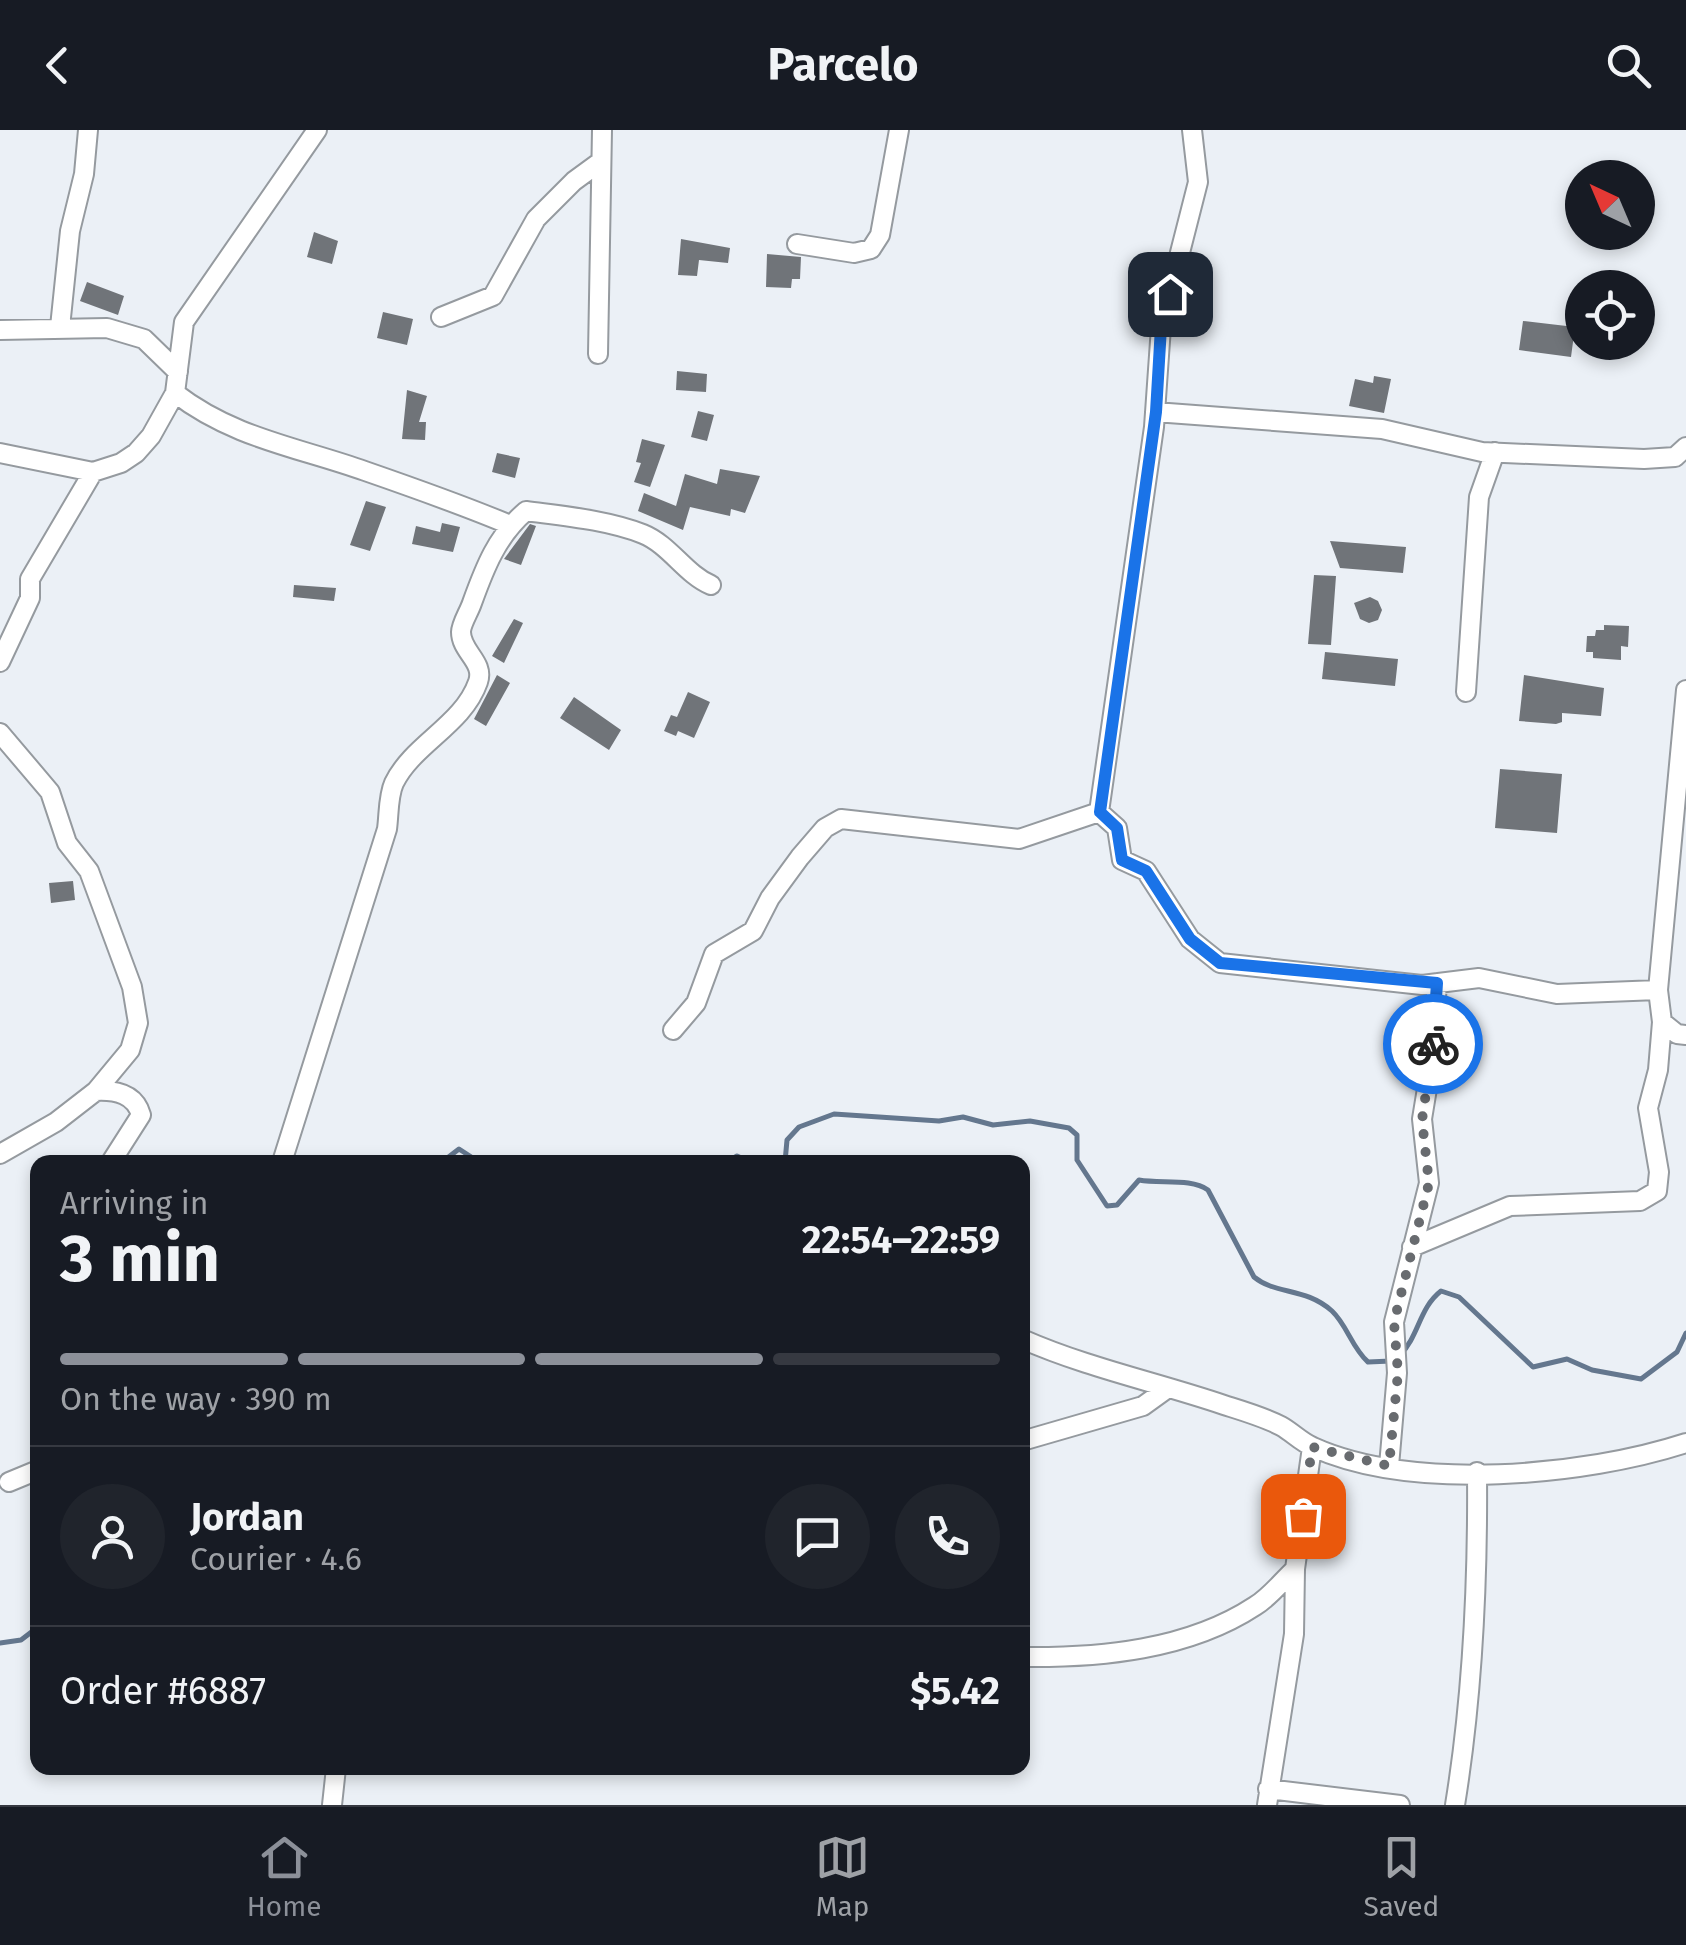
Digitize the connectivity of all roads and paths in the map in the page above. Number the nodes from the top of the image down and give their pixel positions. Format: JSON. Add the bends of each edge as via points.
{"nodes":[{"id":1,"x":88,"y":130,"type":"edge"},
{"id":2,"x":317,"y":130,"type":"edge"},
{"id":3,"x":602,"y":130,"type":"edge"},
{"id":4,"x":898,"y":130,"type":"edge"},
{"id":5,"x":1192,"y":130,"type":"edge"},
{"id":6,"x":600,"y":162,"type":"junction"},
{"id":7,"x":797,"y":244,"type":"dead end"},
{"id":8,"x":441,"y":317,"type":"dead end"},
{"id":9,"x":60,"y":327,"type":"junction"},
{"id":10,"x":0,"y":330,"type":"edge"},
{"id":11,"x":598,"y":354,"type":"dead end"},
{"id":12,"x":178,"y":372,"type":"junction"},
{"id":13,"x":174,"y":393,"type":"junction"},
{"id":14,"x":1156,"y":412,"type":"junction"},
{"id":15,"x":1686,"y":447,"type":"edge"},
{"id":16,"x":1494,"y":452,"type":"junction"},
{"id":17,"x":0,"y":453,"type":"edge"},
{"id":18,"x":93,"y":472,"type":"junction"},
{"id":19,"x":510,"y":525,"type":"junction"},
{"id":20,"x":711,"y":585,"type":"dead end"},
{"id":21,"x":0,"y":662,"type":"edge"},
{"id":22,"x":1686,"y":690,"type":"edge"},
{"id":23,"x":1466,"y":692,"type":"dead end"},
{"id":24,"x":0,"y":734,"type":"edge"},
{"id":25,"x":1100,"y":812,"type":"junction"},
{"id":26,"x":1437,"y":983,"type":"junction"},
{"id":27,"x":1658,"y":990,"type":"junction"},
{"id":28,"x":1662,"y":1022,"type":"junction"},
{"id":29,"x":673,"y":1030,"type":"dead end"},
{"id":30,"x":1686,"y":1035,"type":"edge"},
{"id":31,"x":96,"y":1091,"type":"junction"},
{"id":32,"x":0,"y":1154,"type":"edge"},
{"id":33,"x":115,"y":1155,"type":"edge"},
{"id":34,"x":284,"y":1155,"type":"edge"},
{"id":35,"x":1412,"y":1247,"type":"junction"},
{"id":36,"x":1030,"y":1342,"type":"edge"},
{"id":37,"x":1168,"y":1388,"type":"junction"},
{"id":38,"x":1030,"y":1439,"type":"edge"},
{"id":39,"x":1686,"y":1442,"type":"edge"},
{"id":40,"x":1312,"y":1447,"type":"junction"},
{"id":41,"x":1389,"y":1466,"type":"junction"},
{"id":42,"x":1477,"y":1472,"type":"junction"},
{"id":43,"x":30,"y":1473,"type":"edge"},
{"id":44,"x":9,"y":1482,"type":"dead end"},
{"id":45,"x":1295,"y":1569,"type":"junction"},
{"id":46,"x":1030,"y":1657,"type":"edge"},
{"id":47,"x":335,"y":1775,"type":"edge"},
{"id":48,"x":1268,"y":1797,"type":"edge"},
{"id":49,"x":332,"y":1805,"type":"edge"},
{"id":50,"x":1400,"y":1805,"type":"edge"},
{"id":51,"x":1454,"y":1805,"type":"edge"}],
"edges":[{"from":1,"to":9,"type":"street"},
{"from":2,"to":12,"type":"street","via":[[184,322]]},
{"from":3,"to":6,"type":"street"},
{"from":4,"to":7,"type":"street","via":[[880,235],[871,250]]},
{"from":5,"to":14,"type":"street","via":[[1198,182],[1161,327]]},
{"from":6,"to":8,"type":"street","via":[[536,220],[492,296]]},
{"from":6,"to":11,"type":"street"},
{"from":9,"to":10,"type":"street"},
{"from":9,"to":12,"type":"street","via":[[107,328],[144,338]]},
{"from":12,"to":13,"type":"street"},
{"from":13,"to":18,"type":"street","via":[[136,452]]},
{"from":13,"to":19,"type":"street","via":[[238,433],[366,471]]},
{"from":14,"to":16,"type":"street","via":[[1382,429]]},
{"from":14,"to":25,"type":"street"},
{"from":15,"to":16,"type":"street","via":[[1676,457],[1644,459]]},
{"from":16,"to":23,"type":"street","via":[[1479,497]]},
{"from":17,"to":18,"type":"street"},
{"from":18,"to":21,"type":"street","via":[[30,579],[30,598]]},
{"from":19,"to":20,"type":"street","via":[[526,511],[644,534]]},
{"from":19,"to":34,"type":"street","via":[[481,574],[461,632],[479,680],[392,786],[362,916]]},
{"from":22,"to":27,"type":"street"},
{"from":24,"to":31,"type":"street","via":[[50,792],[67,843],[89,870],[132,987],[138,1023],[130,1050]]},
{"from":25,"to":26,"type":"street","via":[[1117,828],[1122,860],[1146,871],[1190,939],[1220,963]]},
{"from":25,"to":29,"type":"street","via":[[1020,838],[841,819],[800,857],[753,931],[714,954],[696,1003]]},
{"from":26,"to":27,"type":"street","via":[[1479,978],[1556,994]]},
{"from":26,"to":35,"type":"street","via":[[1422,1120],[1429,1183]]},
{"from":27,"to":28,"type":"street"},
{"from":28,"to":30,"type":"street"},
{"from":28,"to":35,"type":"street","via":[[1648,1108],[1657,1190],[1640,1200],[1510,1206]]},
{"from":31,"to":32,"type":"street"},
{"from":31,"to":33,"type":"street","via":[[128,1097],[140,1115]]},
{"from":35,"to":41,"type":"street","via":[[1394,1322],[1398,1373]]},
{"from":36,"to":37,"type":"street"},
{"from":37,"to":38,"type":"street","via":[[1128,1412]]},
{"from":37,"to":40,"type":"street","via":[[1280,1425]]},
{"from":39,"to":42,"type":"street","via":[[1564,1471]]},
{"from":40,"to":41,"type":"street"},
{"from":40,"to":45,"type":"street"},
{"from":41,"to":42,"type":"street"},
{"from":42,"to":51,"type":"street","via":[[1478,1600]]},
{"from":43,"to":44,"type":"street"},
{"from":45,"to":46,"type":"street","via":[[1256,1606],[1154,1646],[1085,1658]]},
{"from":45,"to":48,"type":"street","via":[[1294,1634]]},
{"from":47,"to":49,"type":"street"},
{"from":48,"to":50,"type":"street"}]}
